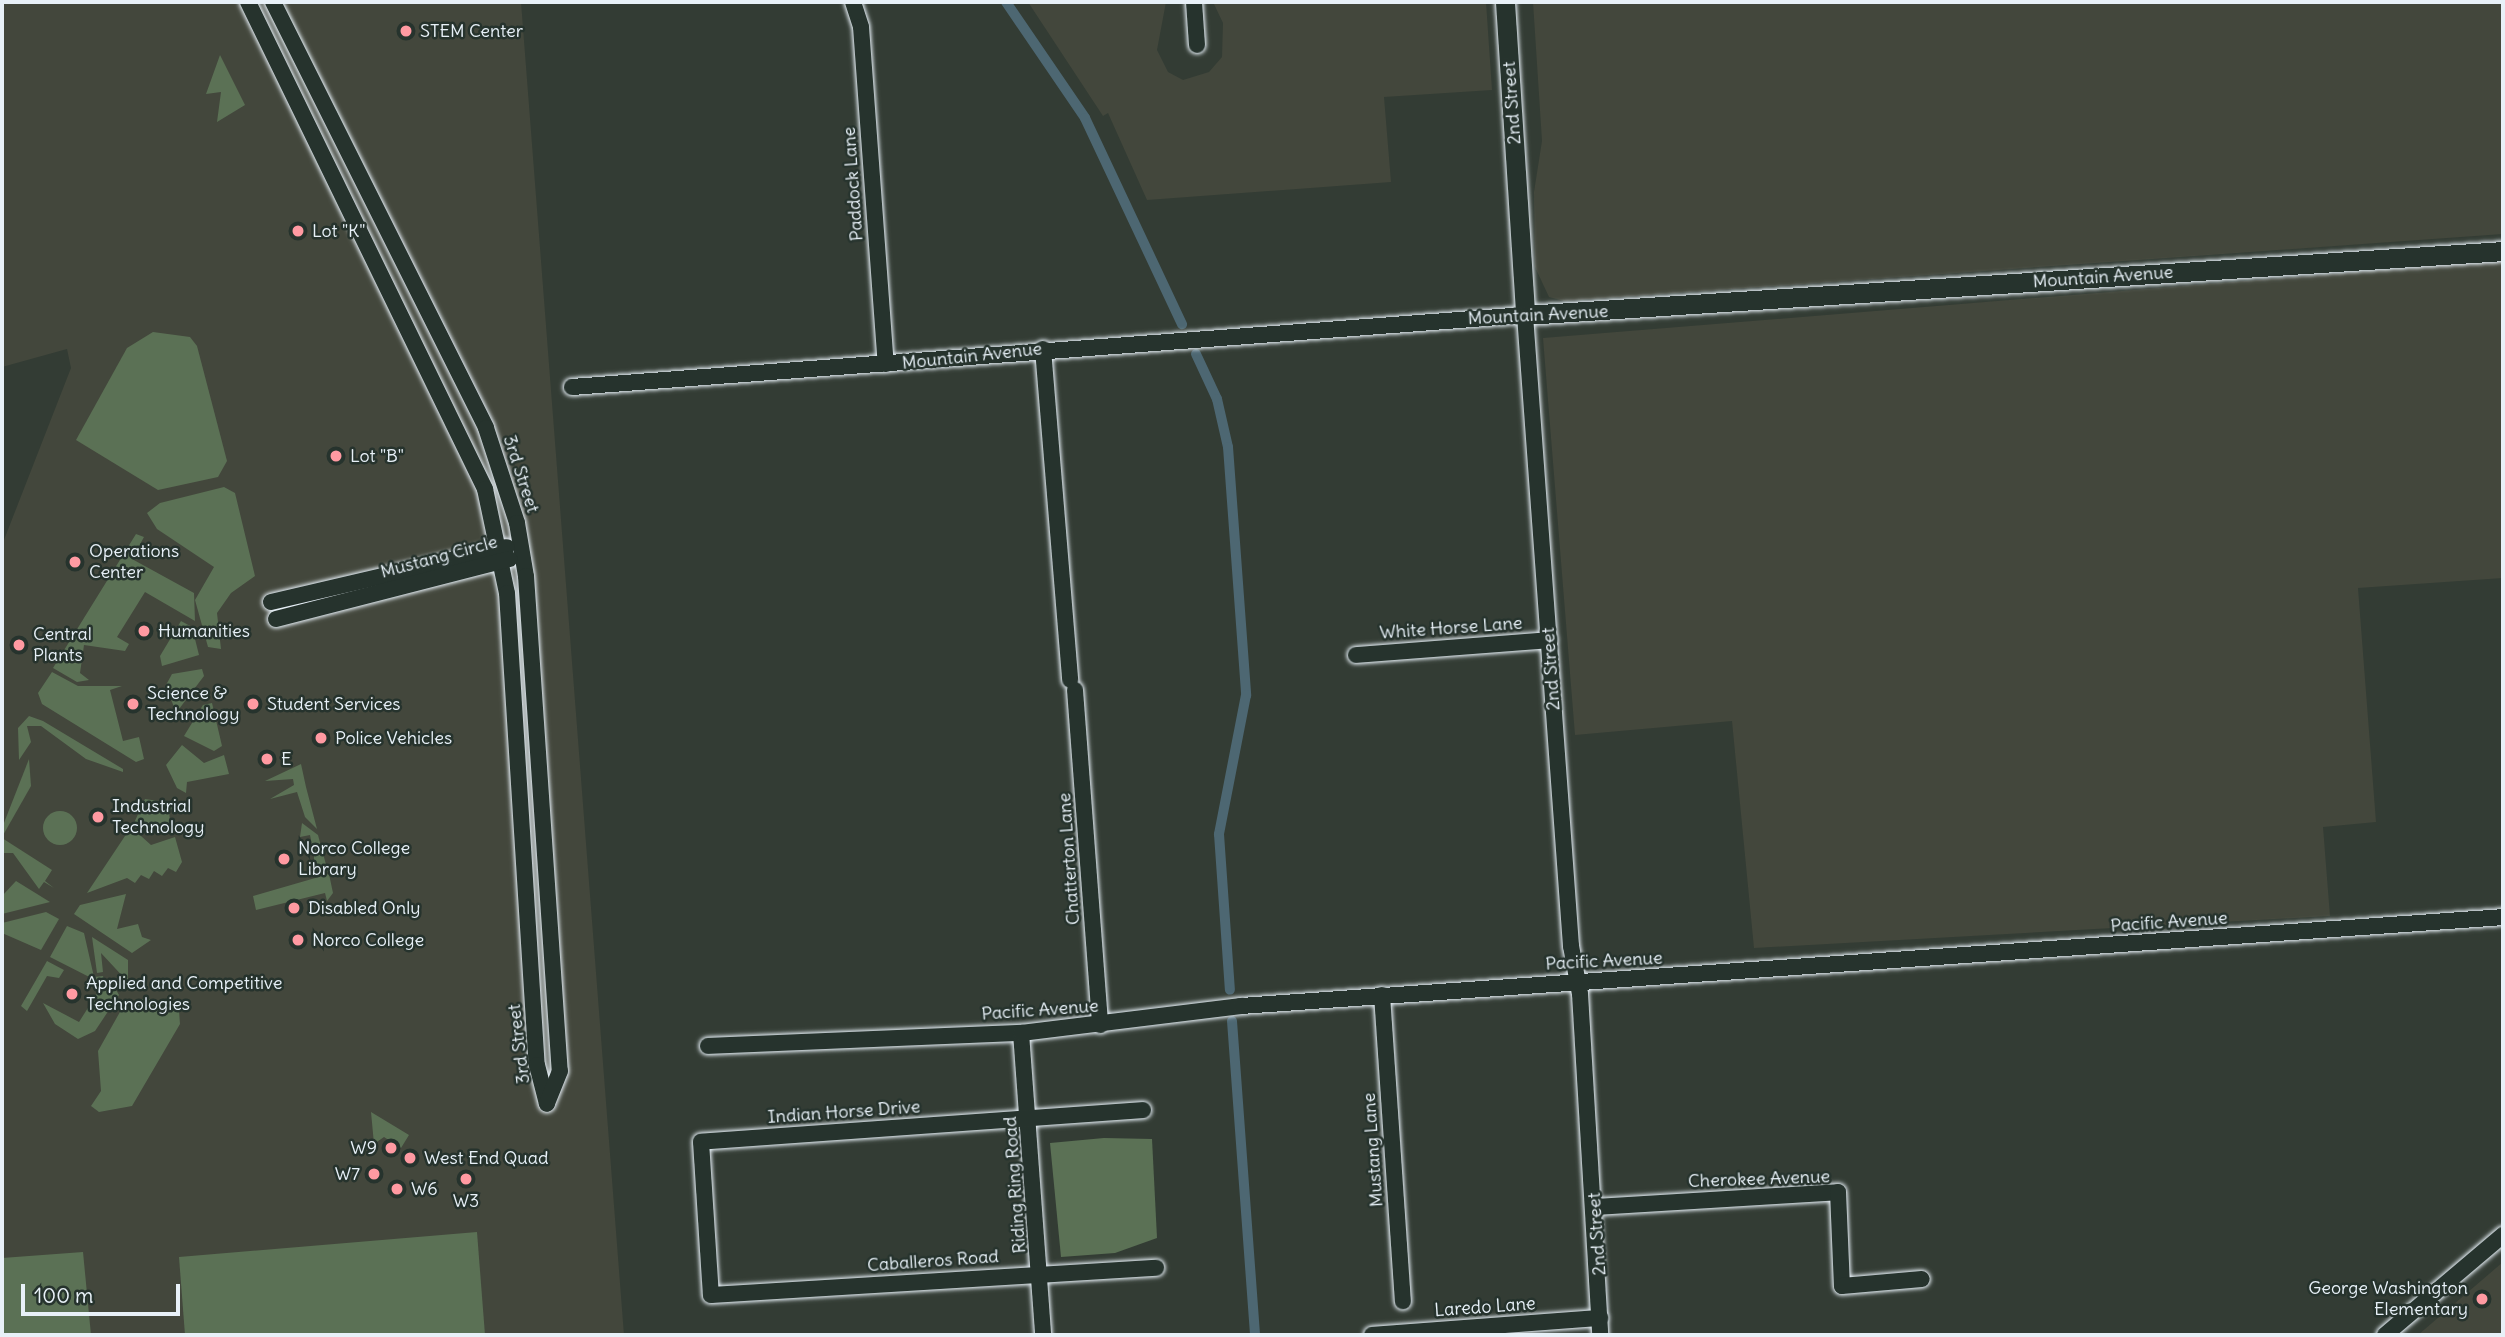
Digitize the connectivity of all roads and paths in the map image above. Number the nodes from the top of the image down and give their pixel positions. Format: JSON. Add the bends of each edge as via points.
{"nodes":[{"id":1,"x":248,"y":2,"type":"edge"},
{"id":2,"x":273,"y":2,"type":"edge"},
{"id":3,"x":853,"y":2,"type":"edge"},
{"id":4,"x":1194,"y":2,"type":"edge"},
{"id":5,"x":1505,"y":2,"type":"edge"},
{"id":6,"x":1197,"y":46,"type":"dead end"},
{"id":7,"x":2503,"y":251,"type":"edge"},
{"id":8,"x":407,"y":272,"type":"junction"},
{"id":9,"x":386,"y":280,"type":"junction"},
{"id":10,"x":1525,"y":315,"type":"junction"},
{"id":11,"x":1043,"y":349,"type":"junction"},
{"id":12,"x":886,"y":364,"type":"junction"},
{"id":13,"x":572,"y":387,"type":"dead end"},
{"id":14,"x":498,"y":545,"type":"junction"},
{"id":15,"x":523,"y":550,"type":"junction"},
{"id":16,"x":502,"y":564,"type":"junction"},
{"id":17,"x":271,"y":602,"type":"dead end"},
{"id":18,"x":275,"y":619,"type":"dead end"},
{"id":19,"x":1549,"y":640,"type":"junction"},
{"id":20,"x":1356,"y":655,"type":"dead end"},
{"id":21,"x":2503,"y":917,"type":"edge"},
{"id":22,"x":1578,"y":982,"type":"junction"},
{"id":23,"x":1382,"y":995,"type":"junction"},
{"id":24,"x":1100,"y":1025,"type":"junction"},
{"id":25,"x":1021,"y":1033,"type":"junction"},
{"id":26,"x":708,"y":1046,"type":"dead end"},
{"id":27,"x":1143,"y":1110,"type":"dead end"},
{"id":28,"x":1030,"y":1118,"type":"junction"},
{"id":29,"x":1595,"y":1208,"type":"junction"},
{"id":30,"x":2503,"y":1235,"type":"edge"},
{"id":31,"x":1156,"y":1268,"type":"dead end"},
{"id":32,"x":1041,"y":1274,"type":"junction"},
{"id":33,"x":1922,"y":1279,"type":"dead end"},
{"id":34,"x":711,"y":1295,"type":"joint"},
{"id":35,"x":1403,"y":1301,"type":"dead end"},
{"id":36,"x":1600,"y":1318,"type":"junction"},
{"id":37,"x":1043,"y":1335,"type":"edge"},
{"id":38,"x":1372,"y":1335,"type":"edge"},
{"id":39,"x":1600,"y":1335,"type":"edge"},
{"id":40,"x":2385,"y":1335,"type":"edge"}],
"edges":[{"from":1,"to":9,"type":"street","name":"3rd Street"},
{"from":2,"to":8,"type":"street","name":"3rd Street"},
{"from":3,"to":12,"type":"street","name":"Paddock Lane","via":[[861,27]]},
{"from":4,"to":6,"type":"street"},
{"from":5,"to":10,"type":"main road","name":"2nd Street"},
{"from":7,"to":10,"type":"main road","name":"Mountain Avenue"},
{"from":8,"to":9,"type":"street"},
{"from":8,"to":15,"type":"street","name":"3rd Street","via":[[486,428]]},
{"from":9,"to":14,"type":"street","name":"3rd Street","via":[[473,454]]},
{"from":10,"to":11,"type":"street","name":"Mountain Avenue"},
{"from":10,"to":19,"type":"street","name":"2nd Street"},
{"from":11,"to":12,"type":"street","name":"Mountain Avenue"},
{"from":11,"to":24,"type":"street","name":"Chatterton Lane"},
{"from":12,"to":13,"type":"street","name":"Mountain Avenue"},
{"from":14,"to":15,"type":"street","name":"Mustang Circle"},
{"from":14,"to":16,"type":"street","name":"3rd Street"},
{"from":14,"to":17,"type":"street","name":"Mustang Circle"},
{"from":15,"to":16,"type":"street","name":"Mustang Circle"},
{"from":15,"to":16,"type":"street","name":"3rd Street","via":[[560,1071],[547,1104],[537,1065]]},
{"from":16,"to":18,"type":"street","name":"Mustang Circle"},
{"from":19,"to":20,"type":"street","name":"White Horse Lane"},
{"from":19,"to":22,"type":"street","name":"2nd Street"},
{"from":21,"to":22,"type":"street","name":"Pacific Avenue"},
{"from":22,"to":23,"type":"street","name":"Pacific Avenue"},
{"from":22,"to":29,"type":"street","name":"2nd Street"},
{"from":23,"to":24,"type":"street","name":"Pacific Avenue","via":[[1241,1006]]},
{"from":23,"to":35,"type":"street","name":"Mustang Lane"},
{"from":24,"to":25,"type":"street","name":"Pacific Avenue"},
{"from":25,"to":26,"type":"street","name":"Pacific Avenue"},
{"from":25,"to":28,"type":"street","name":"Riding Ring Road"},
{"from":27,"to":28,"type":"street","name":"Indian Horse Drive"},
{"from":28,"to":32,"type":"street","name":"Riding Ring Road"},
{"from":28,"to":34,"type":"street","name":"Indian Horse Drive","via":[[701,1142]]},
{"from":29,"to":33,"type":"street","name":"Cherokee Avenue","via":[[1838,1192],[1842,1286]]},
{"from":29,"to":36,"type":"street","name":"2nd Street"},
{"from":30,"to":40,"type":"street"},
{"from":31,"to":32,"type":"street","name":"Caballeros Road"},
{"from":32,"to":34,"type":"street","name":"Caballeros Road"},
{"from":32,"to":37,"type":"street","name":"Riding Ring Road"},
{"from":36,"to":38,"type":"street","name":"Laredo Lane"},
{"from":36,"to":39,"type":"street","name":"2nd Street"}]}
